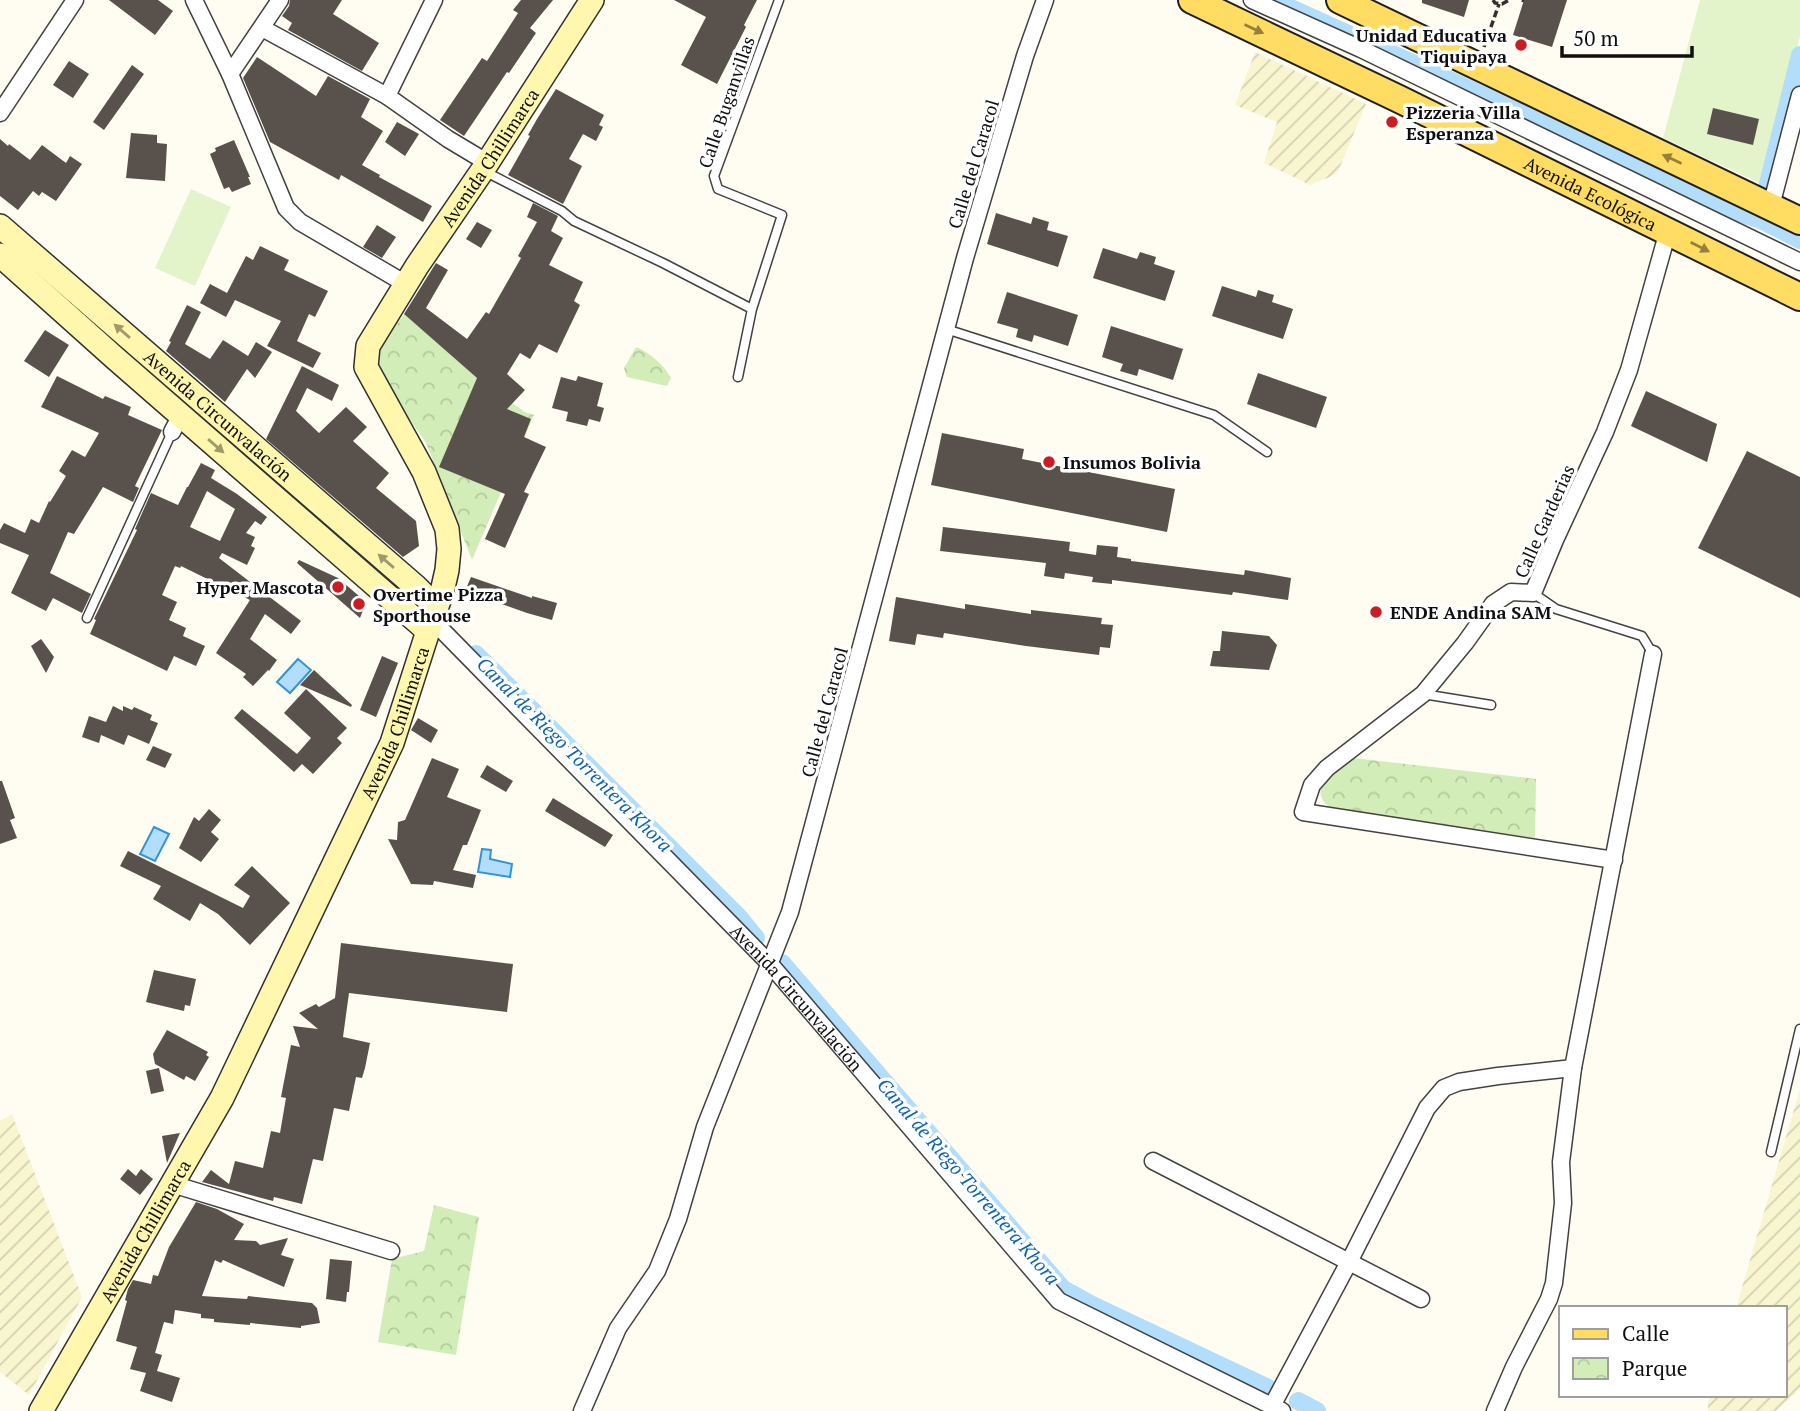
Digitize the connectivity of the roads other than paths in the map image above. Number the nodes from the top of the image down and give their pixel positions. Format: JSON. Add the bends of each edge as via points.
{"nodes":[{"id":1,"x":75,"y":0,"type":"edge"},
{"id":2,"x":280,"y":0,"type":"edge"},
{"id":3,"x":435,"y":0,"type":"edge"},
{"id":4,"x":593,"y":0,"type":"edge"},
{"id":5,"x":779,"y":0,"type":"edge"},
{"id":6,"x":1045,"y":0,"type":"edge"},
{"id":7,"x":1192,"y":0,"type":"edge"},
{"id":8,"x":1252,"y":0,"type":"edge"},
{"id":9,"x":1340,"y":0,"type":"edge"},
{"id":10,"x":195,"y":1,"type":"edge"},
{"id":11,"x":262,"y":28,"type":"junction"},
{"id":12,"x":229,"y":74,"type":"junction"},
{"id":13,"x":1800,"y":95,"type":"edge"},
{"id":14,"x":387,"y":96,"type":"junction"},
{"id":15,"x":0,"y":113,"type":"edge"},
{"id":16,"x":485,"y":167,"type":"junction"},
{"id":17,"x":1771,"y":206,"type":"junction"},
{"id":18,"x":1800,"y":221,"type":"edge"},
{"id":19,"x":0,"y":226,"type":"edge"},
{"id":20,"x":1668,"y":231,"type":"junction"},
{"id":21,"x":0,"y":254,"type":"edge"},
{"id":22,"x":1800,"y":262,"type":"edge"},
{"id":23,"x":406,"y":284,"type":"junction"},
{"id":24,"x":1800,"y":297,"type":"edge"},
{"id":25,"x":752,"y":309,"type":"junction"},
{"id":26,"x":946,"y":329,"type":"junction"},
{"id":27,"x":738,"y":377,"type":"dead end"},
{"id":28,"x":176,"y":423,"type":"junction"},
{"id":29,"x":1266,"y":452,"type":"dead end"},
{"id":30,"x":1533,"y":593,"type":"junction"},
{"id":31,"x":87,"y":618,"type":"dead end"},
{"id":32,"x":432,"y":619,"type":"junction"},
{"id":33,"x":1653,"y":654,"type":"joint"},
{"id":34,"x":1423,"y":694,"type":"junction"},
{"id":35,"x":1491,"y":705,"type":"dead end"},
{"id":36,"x":1614,"y":860,"type":"junction"},
{"id":37,"x":770,"y":964,"type":"junction"},
{"id":38,"x":1800,"y":1029,"type":"edge"},
{"id":39,"x":1573,"y":1068,"type":"junction"},
{"id":40,"x":1771,"y":1152,"type":"dead end"},
{"id":41,"x":1153,"y":1161,"type":"dead end"},
{"id":42,"x":172,"y":1184,"type":"junction"},
{"id":43,"x":391,"y":1251,"type":"dead end"},
{"id":44,"x":1349,"y":1262,"type":"junction"},
{"id":45,"x":1421,"y":1299,"type":"dead end"},
{"id":46,"x":1277,"y":1409,"type":"edge"},
{"id":47,"x":41,"y":1411,"type":"edge"},
{"id":48,"x":582,"y":1411,"type":"edge"},
{"id":49,"x":1495,"y":1411,"type":"edge"}],
"edges":[{"from":1,"to":15,"type":"street"},
{"from":2,"to":11,"type":"street"},
{"from":3,"to":14,"type":"street"},
{"from":4,"to":16,"type":"main road","name":"Avenida Chillimarca"},
{"from":5,"to":25,"type":"lane","name":"Calle Buganvillas","via":[[713,176],[718,189],[782,215]]},
{"from":6,"to":26,"type":"street","name":"Calle del Caracol"},
{"from":7,"to":20,"type":"main road","name":"Avenida Ecológica","one_way":true},
{"from":8,"to":22,"type":"street"},
{"from":17,"to":9,"type":"main road","one_way":true},
{"from":10,"to":12,"type":"street"},
{"from":11,"to":12,"type":"street"},
{"from":11,"to":14,"type":"street"},
{"from":12,"to":23,"type":"street","via":[[291,215]]},
{"from":13,"to":17,"type":"street"},
{"from":14,"to":16,"type":"street"},
{"from":16,"to":23,"type":"main road","name":"Avenida Chillimarca"},
{"from":16,"to":25,"type":"lane","via":[[574,220]]},
{"from":17,"to":18,"type":"main road"},
{"from":32,"to":19,"type":"main road","name":"Avenida Circunvalación","one_way":true,"via":[[415,586]]},
{"from":20,"to":24,"type":"main road","name":"Avenida Ecológica","one_way":true},
{"from":20,"to":30,"type":"street","name":"Calle Garderias","via":[[1629,370]]},
{"from":21,"to":28,"type":"main road","name":"Avenida Circunvalación","via":[[115,358]]},
{"from":23,"to":32,"type":"main road","name":"Avenida Chillimarca","via":[[368,346],[366,368],[424,472],[447,529],[447,570]]},
{"from":25,"to":27,"type":"lane","name":"Calle Buganvillas"},
{"from":26,"to":29,"type":"lane","via":[[1214,415]]},
{"from":26,"to":37,"type":"street","name":"Calle del Caracol","via":[[790,912]]},
{"from":28,"to":31,"type":"lane"},
{"from":28,"to":32,"type":"main road","name":"Avenida Circunvalación","one_way":true},
{"from":30,"to":33,"type":"lane","via":[[1556,609],[1642,636]]},
{"from":30,"to":34,"type":"street","name":"Calle Garderias","via":[[1511,592],[1493,604]]},
{"from":32,"to":37,"type":"street","name":"Avenida Circunvalación"},
{"from":32,"to":42,"type":"main road","name":"Avenida Chillimarca","via":[[378,774],[222,1098]]},
{"from":33,"to":36,"type":"street"},
{"from":34,"to":35,"type":"lane"},
{"from":34,"to":36,"type":"street","name":"Calle Garderias","via":[[1327,768],[1312,785],[1303,812]]},
{"from":36,"to":39,"type":"street"},
{"from":37,"to":46,"type":"street","name":"Avenida Circunvalación","via":[[1059,1301]]},
{"from":37,"to":48,"type":"street","name":"Calle del Caracol","via":[[705,1127],[657,1271],[618,1328]]},
{"from":38,"to":40,"type":"lane"},
{"from":39,"to":44,"type":"street","via":[[1459,1082],[1444,1088],[1427,1108]]},
{"from":39,"to":49,"type":"street","via":[[1560,1162],[1563,1203],[1554,1283]]},
{"from":41,"to":44,"type":"street"},
{"from":42,"to":43,"type":"street"},
{"from":42,"to":47,"type":"main road","name":"Avenida Chillimarca"},
{"from":44,"to":45,"type":"street"},
{"from":44,"to":46,"type":"street"}]}
